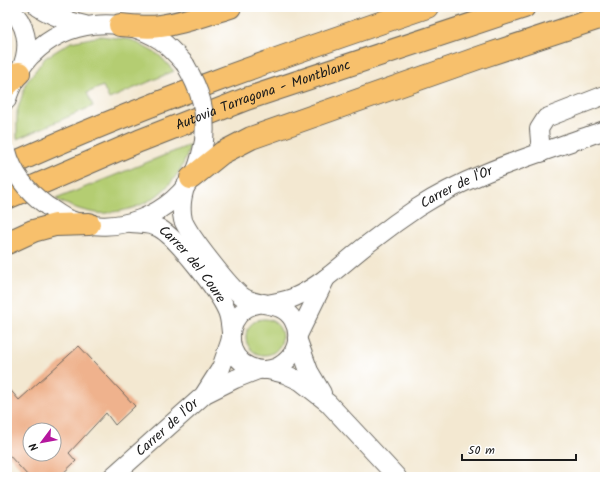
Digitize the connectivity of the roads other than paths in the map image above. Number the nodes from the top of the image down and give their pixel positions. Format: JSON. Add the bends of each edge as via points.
{"nodes":[{"id":1,"x":8,"y":7,"type":"edge"},
{"id":2,"x":38,"y":7,"type":"edge"},
{"id":3,"x":230,"y":7,"type":"edge"},
{"id":4,"x":427,"y":7,"type":"edge"},
{"id":5,"x":524,"y":7,"type":"edge"},
{"id":6,"x":605,"y":16,"type":"edge"},
{"id":7,"x":85,"y":25,"type":"junction"},
{"id":8,"x":120,"y":25,"type":"junction"},
{"id":9,"x":16,"y":75,"type":"edge"},
{"id":10,"x":605,"y":95,"type":"edge"},
{"id":11,"x":7,"y":100,"type":"edge"},
{"id":12,"x":605,"y":130,"type":"edge"},
{"id":13,"x":7,"y":151,"type":"edge"},
{"id":14,"x":541,"y":153,"type":"junction"},
{"id":15,"x":7,"y":166,"type":"edge"},
{"id":16,"x":189,"y":181,"type":"junction"},
{"id":17,"x":7,"y":198,"type":"edge"},
{"id":18,"x":129,"y":223,"type":"junction"},
{"id":19,"x":89,"y":224,"type":"junction"},
{"id":20,"x":7,"y":243,"type":"edge"},
{"id":21,"x":327,"y":278,"type":"junction"},
{"id":22,"x":266,"y":304,"type":"junction"},
{"id":23,"x":231,"y":336,"type":"junction"},
{"id":24,"x":298,"y":336,"type":"junction"},
{"id":25,"x":263,"y":370,"type":"junction"},
{"id":26,"x":205,"y":394,"type":"junction"},
{"id":27,"x":328,"y":403,"type":"junction"},
{"id":28,"x":112,"y":477,"type":"edge"},
{"id":29,"x":397,"y":477,"type":"edge"}],
"edges":[{"from":1,"to":9,"type":"street","via":[[21,22],[26,36],[27,47]]},
{"from":2,"to":7,"type":"street","via":[[61,19]]},
{"from":3,"to":8,"type":"highway","via":[[159,26]]},
{"from":4,"to":15,"type":"highway","via":[[182,93]]},
{"from":5,"to":17,"type":"highway","name":"Autovia Tarragona - Montblanc","via":[[246,99],[133,143]]},
{"from":6,"to":16,"type":"highway","via":[[251,138],[222,153]]},
{"from":7,"to":8,"type":"street"},
{"from":7,"to":9,"type":"street","via":[[62,33],[46,43],[32,54]]},
{"from":8,"to":16,"type":"street","bridge":true,"via":[[146,32],[174,52],[185,64],[201,95],[205,111],[204,141],[196,171]]},
{"from":9,"to":11,"type":"street"},
{"from":10,"to":14,"type":"street","via":[[546,118],[539,128]]},
{"from":12,"to":14,"type":"street","name":"Carrer de l'Or"},
{"from":13,"to":19,"type":"street","bridge":true,"via":[[13,169],[35,197],[68,219]]},
{"from":14,"to":21,"type":"street","name":"Carrer de l'Or","via":[[464,183],[418,208],[373,240]]},
{"from":16,"to":18,"type":"street","via":[[160,210]]},
{"from":16,"to":22,"type":"street","name":"Carrer del Coure","via":[[181,208],[188,231],[235,290],[243,297]]},
{"from":18,"to":19,"type":"street"},
{"from":18,"to":23,"type":"street","name":"Carrer del Coure","via":[[157,227],[180,245],[222,301],[230,320]]},
{"from":19,"to":20,"type":"highway","via":[[55,226],[33,231]]},
{"from":21,"to":22,"type":"street","name":"Carrer de l'Or","via":[[295,297]]},
{"from":21,"to":24,"type":"street","name":"Carrer de l'Or"},
{"from":22,"to":23,"type":"street","via":[[253,305],[245,309],[232,325]]},
{"from":22,"to":24,"type":"street","via":[[282,308],[288,313]]},
{"from":23,"to":25,"type":"street","via":[[235,354],[241,361],[249,367]]},
{"from":23,"to":26,"type":"street","name":"Carrer de l'Or","via":[[226,358]]},
{"from":24,"to":25,"type":"street","via":[[293,354],[287,362],[278,368]]},
{"from":24,"to":27,"type":"street","via":[[309,371]]},
{"from":25,"to":26,"type":"street","name":"Carrer de l'Or","via":[[235,379]]},
{"from":25,"to":27,"type":"street","via":[[285,374],[300,381]]},
{"from":26,"to":28,"type":"street","name":"Carrer de l'Or"},
{"from":27,"to":29,"type":"street"}]}
